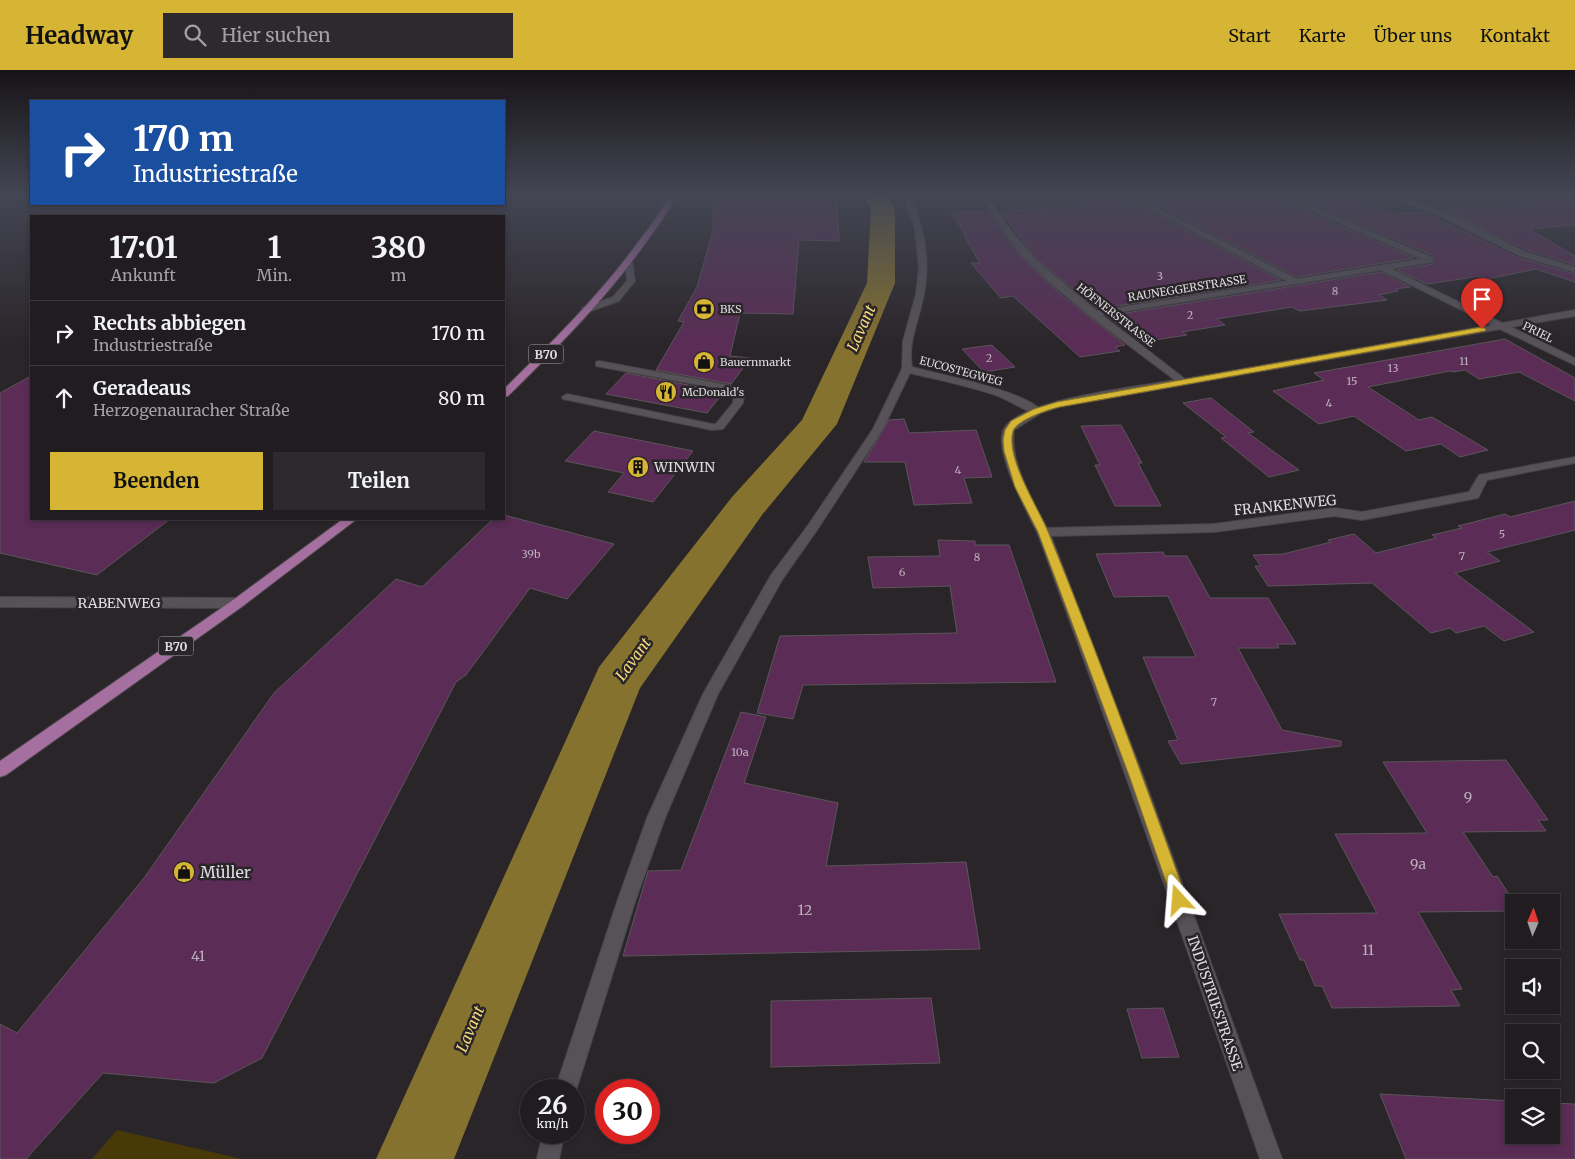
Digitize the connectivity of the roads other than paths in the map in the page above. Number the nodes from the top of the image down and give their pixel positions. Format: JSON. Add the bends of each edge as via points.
{"nodes":[{"id":1,"x":641,"y":244,"type":"edge"},
{"id":2,"x":922,"y":244,"type":"edge"},
{"id":3,"x":1019,"y":244,"type":"edge"},
{"id":4,"x":1222,"y":244,"type":"edge"},
{"id":5,"x":1393,"y":244,"type":"edge"},
{"id":6,"x":1502,"y":244,"type":"edge"},
{"id":7,"x":628,"y":262,"type":"junction"},
{"id":8,"x":1383,"y":268,"type":"junction"},
{"id":9,"x":1575,"y":270,"type":"edge"},
{"id":10,"x":1296,"y":282,"type":"junction"},
{"id":11,"x":585,"y":310,"type":"junction"},
{"id":12,"x":1575,"y":313,"type":"edge"},
{"id":13,"x":1095,"y":314,"type":"junction"},
{"id":14,"x":1501,"y":326,"type":"junction"},
{"id":15,"x":1575,"y":362,"type":"edge"},
{"id":16,"x":599,"y":364,"type":"dead end"},
{"id":17,"x":907,"y":369,"type":"junction"},
{"id":18,"x":1183,"y":382,"type":"junction"},
{"id":19,"x":505,"y":393,"type":"edge"},
{"id":20,"x":567,"y":397,"type":"dead end"},
{"id":21,"x":1037,"y":411,"type":"junction"},
{"id":22,"x":712,"y":427,"type":"joint"},
{"id":23,"x":1575,"y":460,"type":"edge"},
{"id":24,"x":349,"y":520,"type":"edge"},
{"id":25,"x":1043,"y":532,"type":"junction"},
{"id":26,"x":0,"y":602,"type":"edge"},
{"id":27,"x":238,"y":602,"type":"junction"},
{"id":28,"x":0,"y":770,"type":"edge"},
{"id":29,"x":570,"y":1079,"type":"edge"},
{"id":30,"x":551,"y":1144,"type":"edge"},
{"id":31,"x":548,"y":1159,"type":"edge"},
{"id":32,"x":1271,"y":1159,"type":"edge"}],
"edges":[{"from":1,"to":7,"type":"main road","number":"B70"},
{"from":2,"to":17,"type":"street","name":"EUCOSTEGWEG","via":[[920,294],[904,356]]},
{"from":3,"to":13,"type":"street","name":"HÖFNERSTRASSE","via":[[1034,262]]},
{"from":4,"to":10,"type":"street"},
{"from":5,"to":8,"type":"street","name":"RAUNEGGERSTRASSE","via":[[1430,260]]},
{"from":6,"to":9,"type":"street","via":[[1523,254]]},
{"from":7,"to":11,"type":"main road","number":"B70"},
{"from":7,"to":11,"type":"street","via":[[631,281],[616,300]]},
{"from":8,"to":10,"type":"street","name":"RAUNEGGERSTRASSE"},
{"from":8,"to":14,"type":"street","name":"PRIEL"},
{"from":10,"to":13,"type":"street","name":"RAUNEGGERSTRASSE"},
{"from":11,"to":19,"type":"main road","number":"B70","via":[[558,342]]},
{"from":12,"to":14,"type":"street","name":"INDUSTRIESTRASSE"},
{"from":13,"to":18,"type":"street","name":"HÖFNERSTRASSE"},
{"from":14,"to":15,"type":"street","name":"PRIEL"},
{"from":14,"to":18,"type":"street","name":"INDUSTRIESTRASSE"},
{"from":16,"to":22,"type":"lane","via":[[729,388],[738,395],[738,403],[719,427]]},
{"from":17,"to":21,"type":"street","name":"EUCOSTEGWEG","via":[[1025,402]]},
{"from":17,"to":29,"type":"street","via":[[878,429],[776,578],[711,694],[656,818]]},
{"from":18,"to":21,"type":"street","name":"INDUSTRIESTRASSE","via":[[1057,404]]},
{"from":20,"to":22,"type":"street"},
{"from":21,"to":25,"type":"street","name":"INDUSTRIESTRASSE","via":[[1014,423],[1007,440],[1020,487]]},
{"from":23,"to":25,"type":"street","name":"FRANKENWEG","via":[[1483,477],[1474,495],[1362,516],[1334,512],[1214,528]]},
{"from":24,"to":27,"type":"main road","number":"B70"},
{"from":25,"to":32,"type":"street","name":"INDUSTRIESTRASSE","via":[[1136,778]]},
{"from":26,"to":27,"type":"street","name":"RABENWEG"},
{"from":27,"to":28,"type":"main road","number":"B70"},
{"from":30,"to":31,"type":"street"}]}
